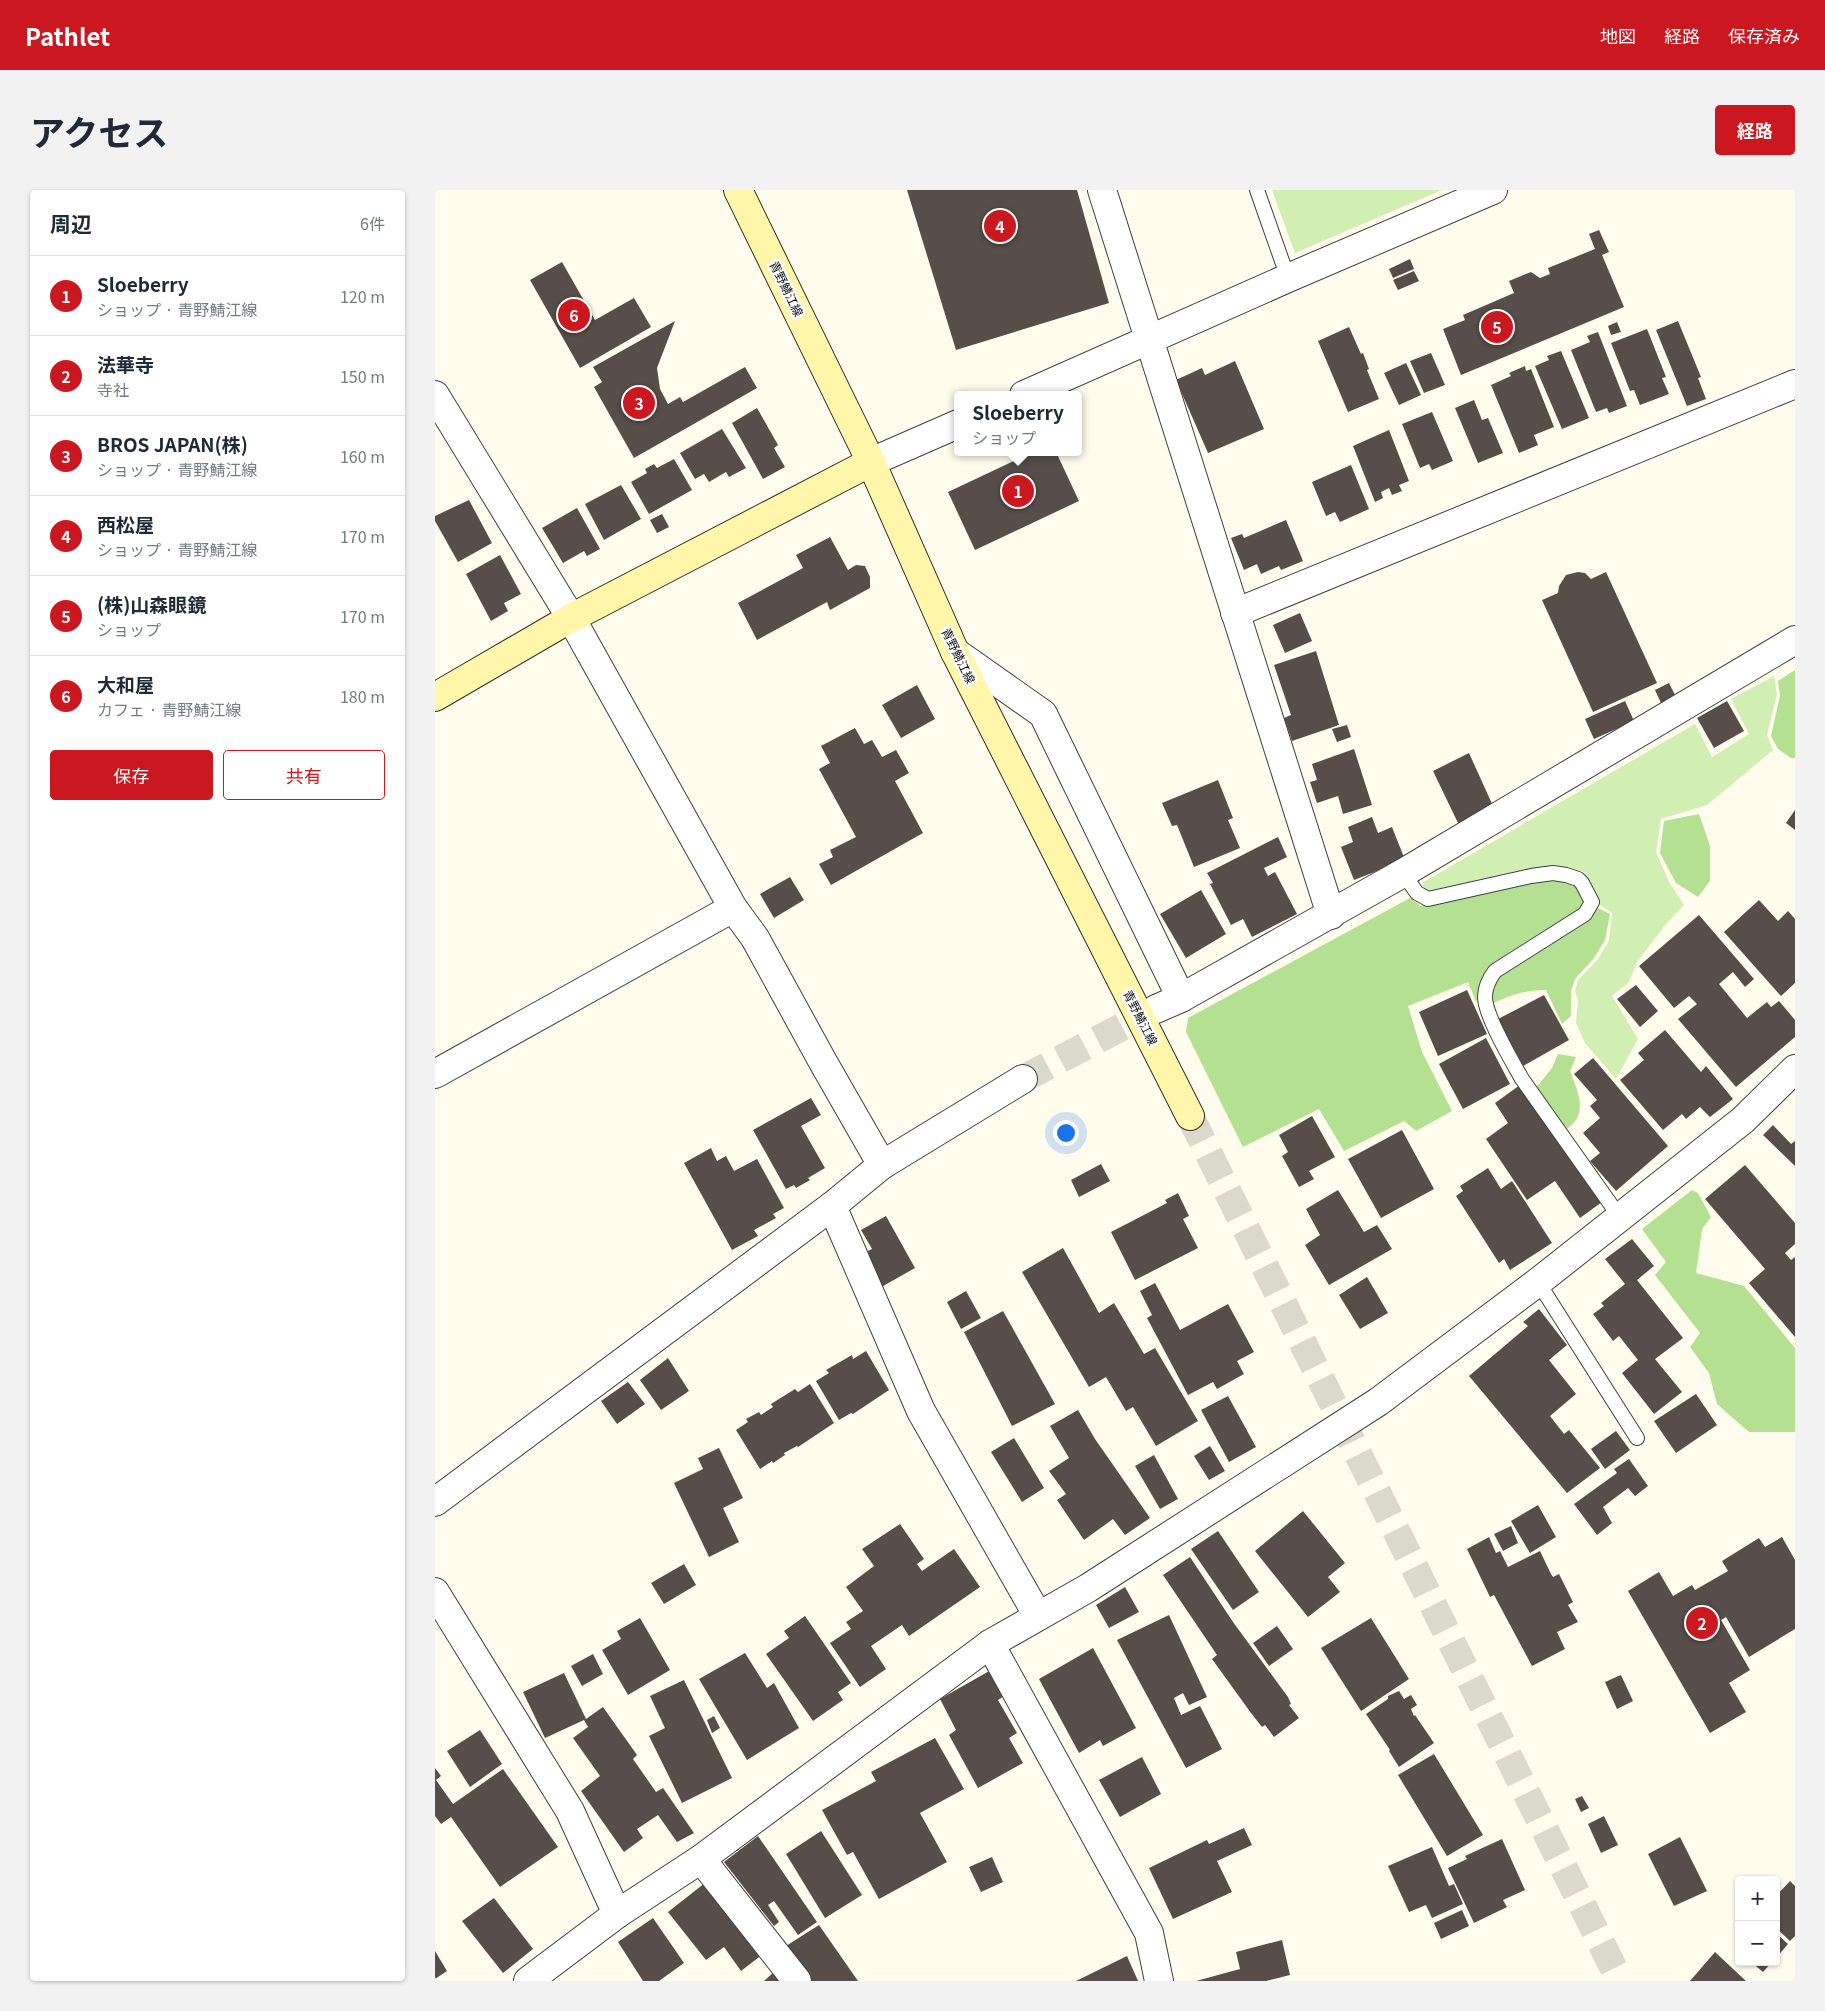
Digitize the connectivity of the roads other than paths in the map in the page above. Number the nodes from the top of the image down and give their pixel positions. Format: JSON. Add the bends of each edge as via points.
{"nodes":[{"id":1,"x":738,"y":190,"type":"edge"},
{"id":2,"x":1102,"y":190,"type":"edge"},
{"id":3,"x":1257,"y":190,"type":"edge"},
{"id":4,"x":1493,"y":190,"type":"edge"},
{"id":5,"x":1288,"y":278,"type":"junction"},
{"id":6,"x":1148,"y":340,"type":"junction"},
{"id":7,"x":1795,"y":384,"type":"edge"},
{"id":8,"x":1033,"y":391,"type":"edge"},
{"id":9,"x":435,"y":395,"type":"edge"},
{"id":10,"x":954,"y":426,"type":"edge"},
{"id":11,"x":871,"y":462,"type":"junction"},
{"id":12,"x":1235,"y":613,"type":"junction"},
{"id":13,"x":571,"y":618,"type":"junction"},
{"id":14,"x":1795,"y":640,"type":"edge"},
{"id":15,"x":955,"y":652,"type":"junction"},
{"id":16,"x":435,"y":696,"type":"edge"},
{"id":17,"x":1403,"y":873,"type":"junction"},
{"id":18,"x":733,"y":908,"type":"junction"},
{"id":19,"x":1331,"y":914,"type":"junction"},
{"id":20,"x":1181,"y":998,"type":"junction"},
{"id":21,"x":1156,"y":1009,"type":"tunnel mouth"},
{"id":22,"x":1795,"y":1070,"type":"edge"},
{"id":23,"x":435,"y":1074,"type":"edge"},
{"id":24,"x":1023,"y":1080,"type":"tunnel mouth"},
{"id":25,"x":1190,"y":1116,"type":"tunnel mouth"},
{"id":26,"x":882,"y":1165,"type":"junction"},
{"id":27,"x":831,"y":1206,"type":"junction"},
{"id":28,"x":1619,"y":1216,"type":"junction"},
{"id":29,"x":1538,"y":1282,"type":"junction"},
{"id":30,"x":1637,"y":1438,"type":"dead end"},
{"id":31,"x":435,"y":1502,"type":"edge"},
{"id":32,"x":435,"y":1592,"type":"edge"},
{"id":33,"x":1039,"y":1616,"type":"junction"},
{"id":34,"x":990,"y":1644,"type":"junction"},
{"id":35,"x":701,"y":1859,"type":"junction"},
{"id":36,"x":617,"y":1914,"type":"junction"},
{"id":37,"x":528,"y":1981,"type":"edge"},
{"id":38,"x":797,"y":1981,"type":"edge"},
{"id":39,"x":1159,"y":1981,"type":"edge"}],
"edges":[{"from":1,"to":11,"type":"main road","name":"青野鯖江線"},
{"from":2,"to":6,"type":"street"},
{"from":3,"to":5,"type":"lane"},
{"from":4,"to":5,"type":"street"},
{"from":5,"to":6,"type":"street"},
{"from":6,"to":8,"type":"street"},
{"from":6,"to":12,"type":"street"},
{"from":7,"to":12,"type":"street"},
{"from":9,"to":13,"type":"street"},
{"from":10,"to":11,"type":"street"},
{"from":11,"to":13,"type":"main road"},
{"from":11,"to":15,"type":"main road","name":"青野鯖江線"},
{"from":12,"to":19,"type":"street"},
{"from":13,"to":16,"type":"main road"},
{"from":13,"to":18,"type":"street"},
{"from":14,"to":17,"type":"street"},
{"from":15,"to":20,"type":"street","via":[[1043,714]]},
{"from":15,"to":25,"type":"main road","name":"青野鯖江線"},
{"from":17,"to":19,"type":"street"},
{"from":17,"to":28,"type":"lane","via":[[1417,893],[1428,899],[1545,873],[1566,875],[1582,883],[1592,902],[1585,914],[1495,971],[1486,987],[1485,998],[1487,1009],[1515,1067]]},
{"from":18,"to":23,"type":"street"},
{"from":18,"to":26,"type":"street","via":[[755,938]]},
{"from":19,"to":20,"type":"street"},
{"from":20,"to":21,"type":"street"},
{"from":22,"to":28,"type":"street","via":[[1743,1120]]},
{"from":24,"to":26,"type":"street"},
{"from":26,"to":27,"type":"street"},
{"from":27,"to":31,"type":"street"},
{"from":27,"to":33,"type":"street","via":[[921,1411]]},
{"from":28,"to":29,"type":"street"},
{"from":29,"to":30,"type":"lane"},
{"from":29,"to":33,"type":"street","via":[[1378,1402]]},
{"from":32,"to":36,"type":"street","via":[[570,1810]]},
{"from":33,"to":34,"type":"street"},
{"from":34,"to":35,"type":"street"},
{"from":34,"to":39,"type":"street","via":[[1149,1933]]},
{"from":35,"to":36,"type":"street"},
{"from":35,"to":38,"type":"street"},
{"from":36,"to":37,"type":"street"}]}
